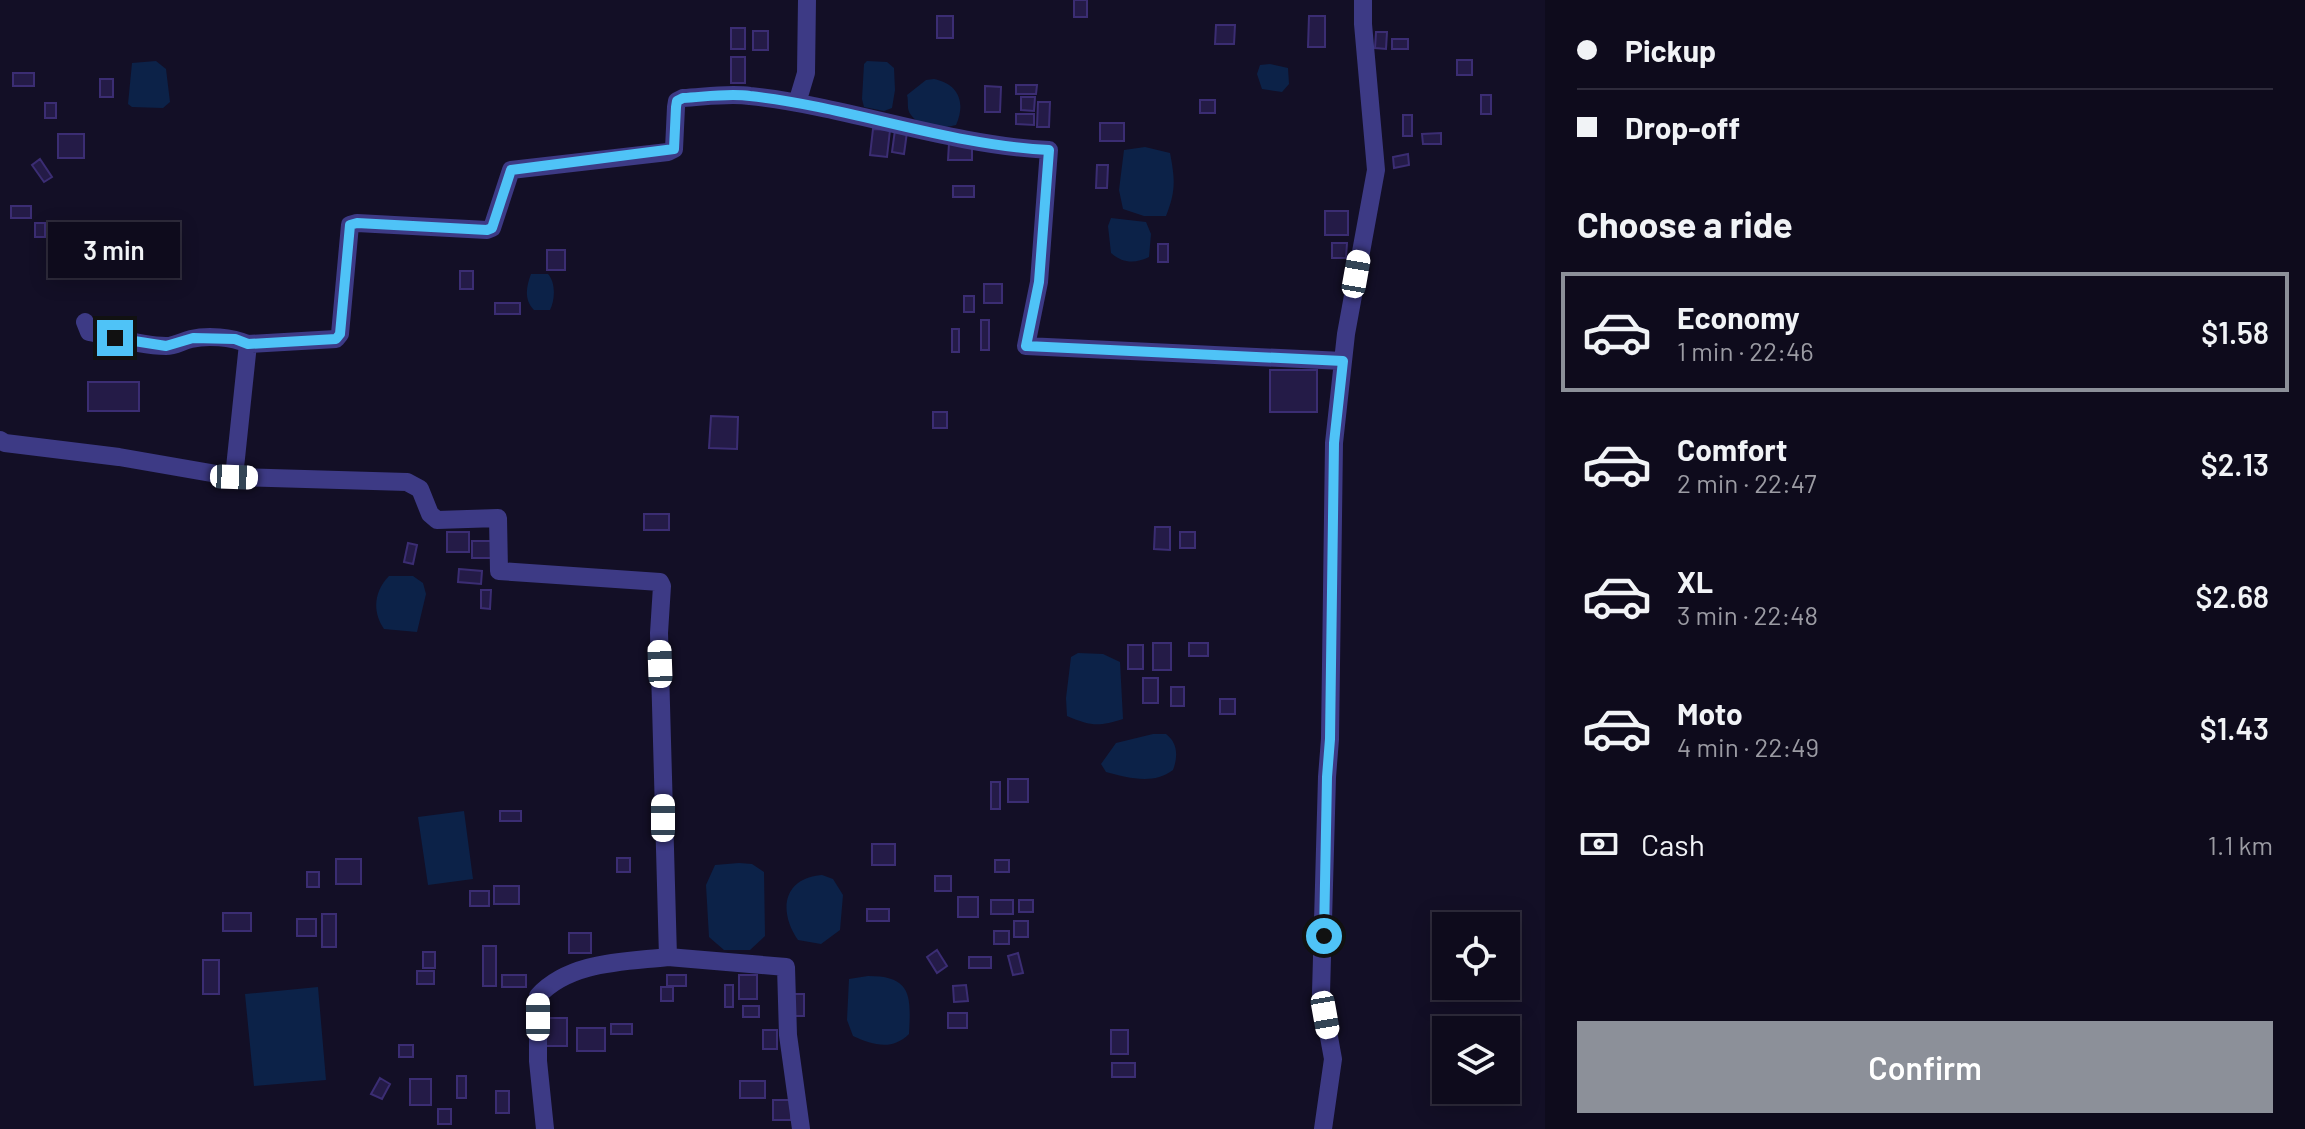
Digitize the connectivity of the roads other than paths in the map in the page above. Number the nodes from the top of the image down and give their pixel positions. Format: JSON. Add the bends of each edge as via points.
{"nodes":[{"id":1,"x":807,"y":0,"type":"edge"},
{"id":2,"x":1363,"y":0,"type":"edge"},
{"id":3,"x":797,"y":103,"type":"junction"},
{"id":4,"x":85,"y":322,"type":"dead end"},
{"id":5,"x":248,"y":344,"type":"junction"},
{"id":6,"x":1343,"y":361,"type":"junction"},
{"id":7,"x":0,"y":440,"type":"edge"},
{"id":8,"x":234,"y":477,"type":"junction"},
{"id":9,"x":668,"y":957,"type":"junction"},
{"id":10,"x":545,"y":1129,"type":"edge"},
{"id":11,"x":801,"y":1129,"type":"edge"},
{"id":12,"x":1323,"y":1129,"type":"edge"}],
"edges":[{"from":1,"to":3,"type":"street","via":[[806,73]]},
{"from":2,"to":6,"type":"street","via":[[1376,170]]},
{"from":3,"to":5,"type":"street","via":[[746,95],[683,98],[677,101],[674,149],[511,170],[487,230],[350,225],[336,339]]},
{"from":3,"to":6,"type":"street","via":[[1010,148],[1049,150],[1039,282],[1026,346]]},
{"from":4,"to":5,"type":"street","via":[[89,332],[151,344],[212,338]]},
{"from":5,"to":8,"type":"street"},
{"from":6,"to":12,"type":"street","via":[[1334,443],[1321,993],[1333,1059]]},
{"from":7,"to":8,"type":"street"},
{"from":8,"to":9,"type":"street","via":[[407,482],[420,489],[437,520],[498,518],[499,571],[660,582]]},
{"from":9,"to":10,"type":"street","via":[[593,967],[565,976],[538,996]]},
{"from":9,"to":11,"type":"street","via":[[786,967],[788,1035]]}]}
